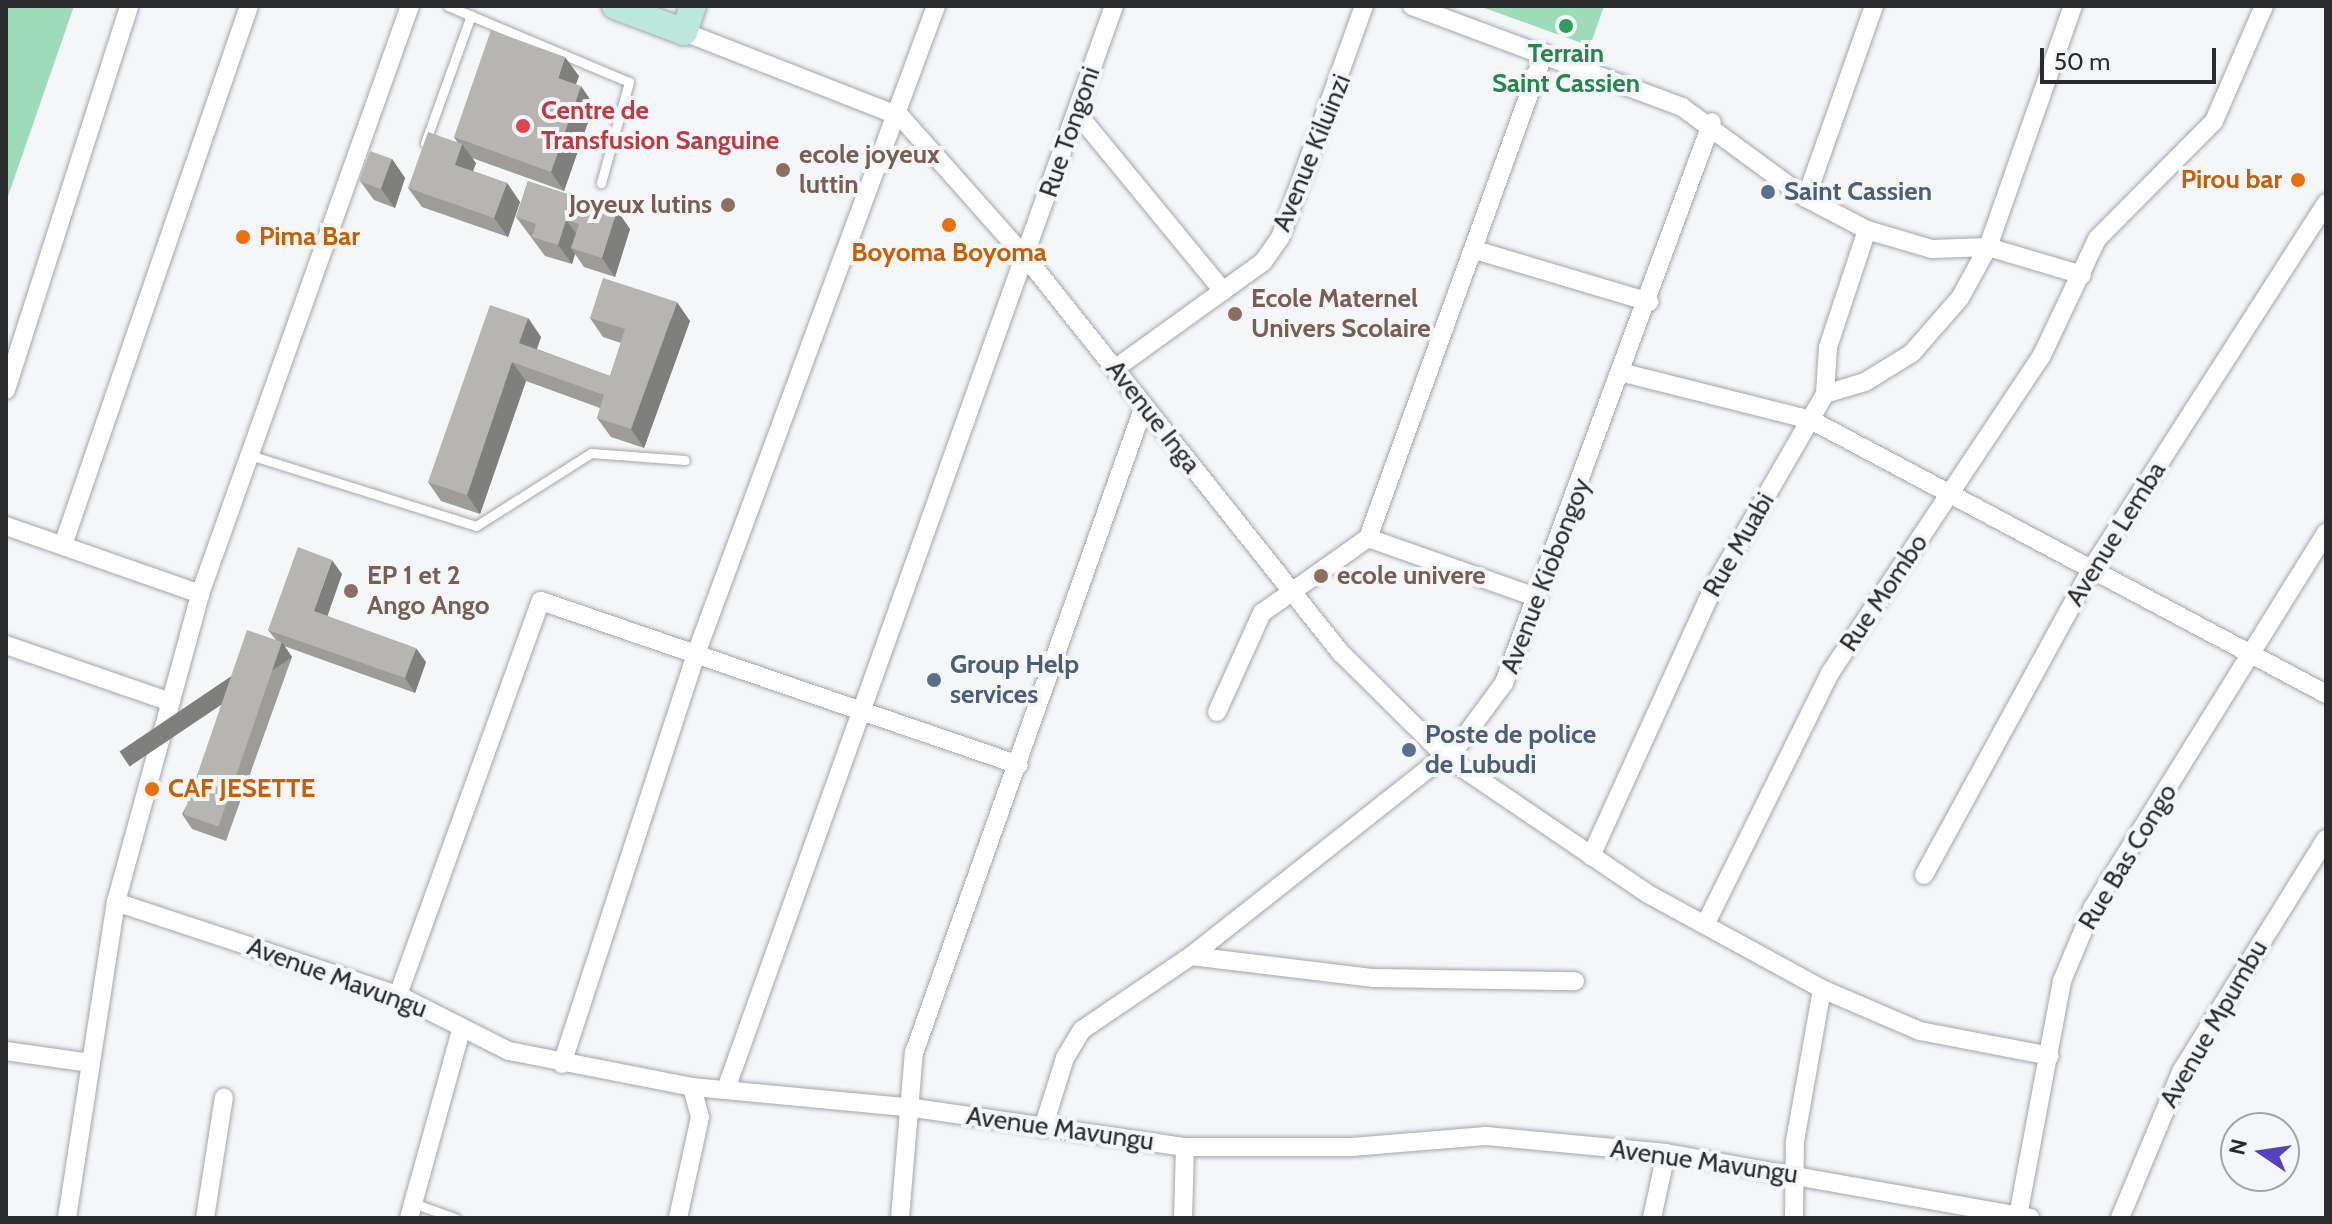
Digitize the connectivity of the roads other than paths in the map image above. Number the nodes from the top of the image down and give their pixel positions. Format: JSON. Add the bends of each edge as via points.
{"nodes":[{"id":1,"x":129,"y":6,"type":"edge"},
{"id":2,"x":249,"y":6,"type":"edge"},
{"id":3,"x":410,"y":6,"type":"edge"},
{"id":4,"x":448,"y":6,"type":"edge"},
{"id":5,"x":615,"y":6,"type":"edge"},
{"id":6,"x":693,"y":6,"type":"edge"},
{"id":7,"x":936,"y":6,"type":"edge"},
{"id":8,"x":1114,"y":6,"type":"edge"},
{"id":9,"x":1364,"y":6,"type":"edge"},
{"id":10,"x":1412,"y":6,"type":"edge"},
{"id":11,"x":1874,"y":6,"type":"edge"},
{"id":12,"x":2073,"y":6,"type":"edge"},
{"id":13,"x":2264,"y":6,"type":"edge"},
{"id":14,"x":471,"y":15,"type":"junction"},
{"id":15,"x":684,"y":32,"type":"junction"},
{"id":16,"x":1544,"y":53,"type":"junction"},
{"id":17,"x":1076,"y":112,"type":"junction"},
{"id":18,"x":900,"y":116,"type":"junction"},
{"id":19,"x":1712,"y":122,"type":"junction"},
{"id":20,"x":421,"y":154,"type":"edge"},
{"id":21,"x":601,"y":183,"type":"dead end"},
{"id":22,"x":1806,"y":198,"type":"junction"},
{"id":23,"x":2326,"y":203,"type":"edge"},
{"id":24,"x":1867,"y":230,"type":"junction"},
{"id":25,"x":1988,"y":247,"type":"junction"},
{"id":26,"x":1475,"y":250,"type":"junction"},
{"id":27,"x":1026,"y":258,"type":"junction"},
{"id":28,"x":2082,"y":275,"type":"junction"},
{"id":29,"x":1223,"y":291,"type":"junction"},
{"id":30,"x":1649,"y":302,"type":"junction"},
{"id":31,"x":1116,"y":368,"type":"junction"},
{"id":32,"x":1624,"y":373,"type":"junction"},
{"id":33,"x":6,"y":390,"type":"edge"},
{"id":34,"x":1825,"y":394,"type":"junction"},
{"id":35,"x":1144,"y":406,"type":"junction"},
{"id":36,"x":1811,"y":420,"type":"junction"},
{"id":37,"x":253,"y":456,"type":"junction"},
{"id":38,"x":685,"y":460,"type":"dead end"},
{"id":39,"x":1953,"y":493,"type":"junction"},
{"id":40,"x":6,"y":526,"type":"edge"},
{"id":41,"x":2326,"y":533,"type":"edge"},
{"id":42,"x":1368,"y":538,"type":"junction"},
{"id":43,"x":63,"y":545,"type":"junction"},
{"id":44,"x":2092,"y":568,"type":"junction"},
{"id":45,"x":1289,"y":589,"type":"junction"},
{"id":46,"x":200,"y":594,"type":"junction"},
{"id":47,"x":1538,"y":598,"type":"junction"},
{"id":48,"x":6,"y":645,"type":"edge"},
{"id":49,"x":697,"y":651,"type":"junction"},
{"id":50,"x":2255,"y":655,"type":"junction"},
{"id":51,"x":2326,"y":694,"type":"edge"},
{"id":52,"x":168,"y":701,"type":"junction"},
{"id":53,"x":864,"y":706,"type":"junction"},
{"id":54,"x":1217,"y":712,"type":"dead end"},
{"id":55,"x":1445,"y":756,"type":"junction"},
{"id":56,"x":1019,"y":765,"type":"junction"},
{"id":57,"x":2326,"y":839,"type":"edge"},
{"id":58,"x":1591,"y":856,"type":"junction"},
{"id":59,"x":1924,"y":875,"type":"dead end"},
{"id":60,"x":116,"y":902,"type":"junction"},
{"id":61,"x":1706,"y":923,"type":"junction"},
{"id":62,"x":1191,"y":956,"type":"junction"},
{"id":63,"x":1575,"y":981,"type":"dead end"},
{"id":64,"x":1822,"y":989,"type":"junction"},
{"id":65,"x":398,"y":995,"type":"junction"},
{"id":66,"x":461,"y":1031,"type":"junction"},
{"id":67,"x":6,"y":1051,"type":"edge"},
{"id":68,"x":2050,"y":1056,"type":"junction"},
{"id":69,"x":90,"y":1063,"type":"junction"},
{"id":70,"x":562,"y":1064,"type":"junction"},
{"id":71,"x":692,"y":1087,"type":"junction"},
{"id":72,"x":726,"y":1089,"type":"junction"},
{"id":73,"x":224,"y":1097,"type":"dead end"},
{"id":74,"x":914,"y":1108,"type":"junction"},
{"id":75,"x":1043,"y":1128,"type":"junction"},
{"id":76,"x":1185,"y":1147,"type":"junction"},
{"id":77,"x":1666,"y":1153,"type":"junction"},
{"id":78,"x":1794,"y":1175,"type":"junction"},
{"id":79,"x":411,"y":1211,"type":"edge"},
{"id":80,"x":2024,"y":1217,"type":"edge"},
{"id":81,"x":67,"y":1218,"type":"edge"},
{"id":82,"x":205,"y":1218,"type":"edge"},
{"id":83,"x":455,"y":1218,"type":"edge"},
{"id":84,"x":678,"y":1218,"type":"edge"},
{"id":85,"x":900,"y":1218,"type":"edge"},
{"id":86,"x":1183,"y":1218,"type":"edge"},
{"id":87,"x":1652,"y":1218,"type":"edge"},
{"id":88,"x":1794,"y":1218,"type":"edge"},
{"id":89,"x":2120,"y":1218,"type":"edge"}],
"edges":[{"from":1,"to":33,"type":"street"},
{"from":2,"to":43,"type":"street"},
{"from":3,"to":37,"type":"street"},
{"from":4,"to":14,"type":"lane"},
{"from":5,"to":15,"type":"street"},
{"from":6,"to":15,"type":"street"},
{"from":7,"to":18,"type":"street"},
{"from":8,"to":17,"type":"street","name":"Rue Tongoni"},
{"from":9,"to":29,"type":"street","name":"Avenue Kiluinzi","via":[[1280,238],[1263,262]]},
{"from":10,"to":16,"type":"street"},
{"from":11,"to":22,"type":"street"},
{"from":12,"to":25,"type":"street"},
{"from":13,"to":28,"type":"street","name":"Rue Mombo","via":[[2214,121],[2117,213]]},
{"from":14,"to":20,"type":"lane"},
{"from":14,"to":21,"type":"lane","via":[[629,82]]},
{"from":15,"to":18,"type":"street","name":"Avenue Inga"},
{"from":16,"to":19,"type":"street"},
{"from":16,"to":26,"type":"street"},
{"from":17,"to":27,"type":"street","name":"Rue Tongoni"},
{"from":17,"to":29,"type":"street"},
{"from":18,"to":27,"type":"street","name":"Avenue Inga"},
{"from":18,"to":49,"type":"street"},
{"from":19,"to":22,"type":"street"},
{"from":19,"to":30,"type":"street","name":"Avenue Kiobongoy"},
{"from":22,"to":24,"type":"street"},
{"from":23,"to":44,"type":"street","name":"Avenue Lemba"},
{"from":24,"to":25,"type":"street","via":[[1932,249]]},
{"from":24,"to":34,"type":"street","name":"Rue Muabi","via":[[1828,347]]},
{"from":25,"to":28,"type":"street"},
{"from":25,"to":34,"type":"street","via":[[1960,298],[1912,353],[1865,382]]},
{"from":26,"to":30,"type":"street"},
{"from":26,"to":42,"type":"street"},
{"from":27,"to":31,"type":"street","name":"Avenue Inga"},
{"from":27,"to":53,"type":"street","name":"Rue Tongoni"},
{"from":28,"to":39,"type":"street","name":"Rue Mombo","via":[[2042,355]]},
{"from":29,"to":31,"type":"street","name":"Avenue Kiluinzi"},
{"from":30,"to":32,"type":"street","name":"Avenue Kiobongoy"},
{"from":31,"to":35,"type":"street","name":"Avenue Inga"},
{"from":32,"to":36,"type":"street"},
{"from":32,"to":47,"type":"street","name":"Avenue Kiobongoy"},
{"from":34,"to":36,"type":"street","name":"Rue Muabi"},
{"from":35,"to":45,"type":"street","name":"Avenue Inga"},
{"from":35,"to":56,"type":"street"},
{"from":36,"to":39,"type":"street"},
{"from":36,"to":58,"type":"street","name":"Rue Muabi","via":[[1713,588]]},
{"from":37,"to":38,"type":"lane","via":[[476,526],[506,514],[591,453]]},
{"from":37,"to":46,"type":"street"},
{"from":39,"to":44,"type":"street"},
{"from":39,"to":61,"type":"street","name":"Rue Mombo","via":[[1830,673]]},
{"from":40,"to":43,"type":"street"},
{"from":41,"to":50,"type":"street","name":"Rue Bas Congo"},
{"from":42,"to":45,"type":"street"},
{"from":42,"to":47,"type":"street"},
{"from":43,"to":46,"type":"street"},
{"from":44,"to":50,"type":"street"},
{"from":44,"to":59,"type":"street","name":"Avenue Lemba"},
{"from":45,"to":54,"type":"street","via":[[1254,623]]},
{"from":45,"to":55,"type":"street","name":"Avenue Inga","via":[[1341,653]]},
{"from":46,"to":52,"type":"street"},
{"from":47,"to":55,"type":"street","name":"Avenue Kiobongoy","via":[[1504,683]]},
{"from":48,"to":52,"type":"street"},
{"from":49,"to":53,"type":"street"},
{"from":49,"to":65,"type":"street","via":[[541,601]]},
{"from":49,"to":70,"type":"street"},
{"from":50,"to":51,"type":"street"},
{"from":50,"to":68,"type":"street","name":"Rue Bas Congo","via":[[2093,907],[2062,981]]},
{"from":52,"to":60,"type":"street"},
{"from":53,"to":56,"type":"street"},
{"from":53,"to":72,"type":"street","name":"Rue Tongoni"},
{"from":55,"to":58,"type":"street","name":"Avenue Inga"},
{"from":55,"to":62,"type":"street","name":"Avenue Kiobongoy"},
{"from":56,"to":74,"type":"street","via":[[914,1053],[908,1076]]},
{"from":57,"to":89,"type":"street","name":"Avenue Mpumbu","via":[[2182,1070]]},
{"from":58,"to":61,"type":"street","name":"Avenue Inga"},
{"from":60,"to":65,"type":"street","name":"Avenue Mavungu"},
{"from":60,"to":69,"type":"street"},
{"from":61,"to":64,"type":"street","name":"Avenue Inga"},
{"from":62,"to":63,"type":"street","via":[[1374,978]]},
{"from":62,"to":75,"type":"street","name":"Avenue Kiobongoy","via":[[1082,1030],[1065,1058]]},
{"from":64,"to":68,"type":"street","name":"Avenue Inga","via":[[1920,1031]]},
{"from":64,"to":78,"type":"street"},
{"from":65,"to":66,"type":"street","name":"Avenue Mavungu"},
{"from":66,"to":70,"type":"street","name":"Avenue Mavungu"},
{"from":66,"to":79,"type":"street"},
{"from":67,"to":69,"type":"street"},
{"from":68,"to":80,"type":"street","name":"Rue Bas Congo"},
{"from":69,"to":81,"type":"street"},
{"from":70,"to":71,"type":"street","name":"Avenue Mavungu"},
{"from":71,"to":72,"type":"street","name":"Avenue Mavungu"},
{"from":71,"to":84,"type":"street","via":[[700,1117]]},
{"from":72,"to":74,"type":"street","name":"Avenue Mavungu"},
{"from":73,"to":82,"type":"street"},
{"from":74,"to":75,"type":"street","name":"Avenue Mavungu"},
{"from":74,"to":85,"type":"street"},
{"from":75,"to":76,"type":"street","name":"Avenue Mavungu"},
{"from":76,"to":77,"type":"street","name":"Avenue Mavungu","via":[[1352,1147],[1486,1136]]},
{"from":76,"to":86,"type":"street"},
{"from":77,"to":78,"type":"street","name":"Avenue Mavungu"},
{"from":77,"to":87,"type":"street"},
{"from":78,"to":80,"type":"street","name":"Avenue Mavungu"},
{"from":78,"to":88,"type":"street"},
{"from":79,"to":83,"type":"lane"}]}
